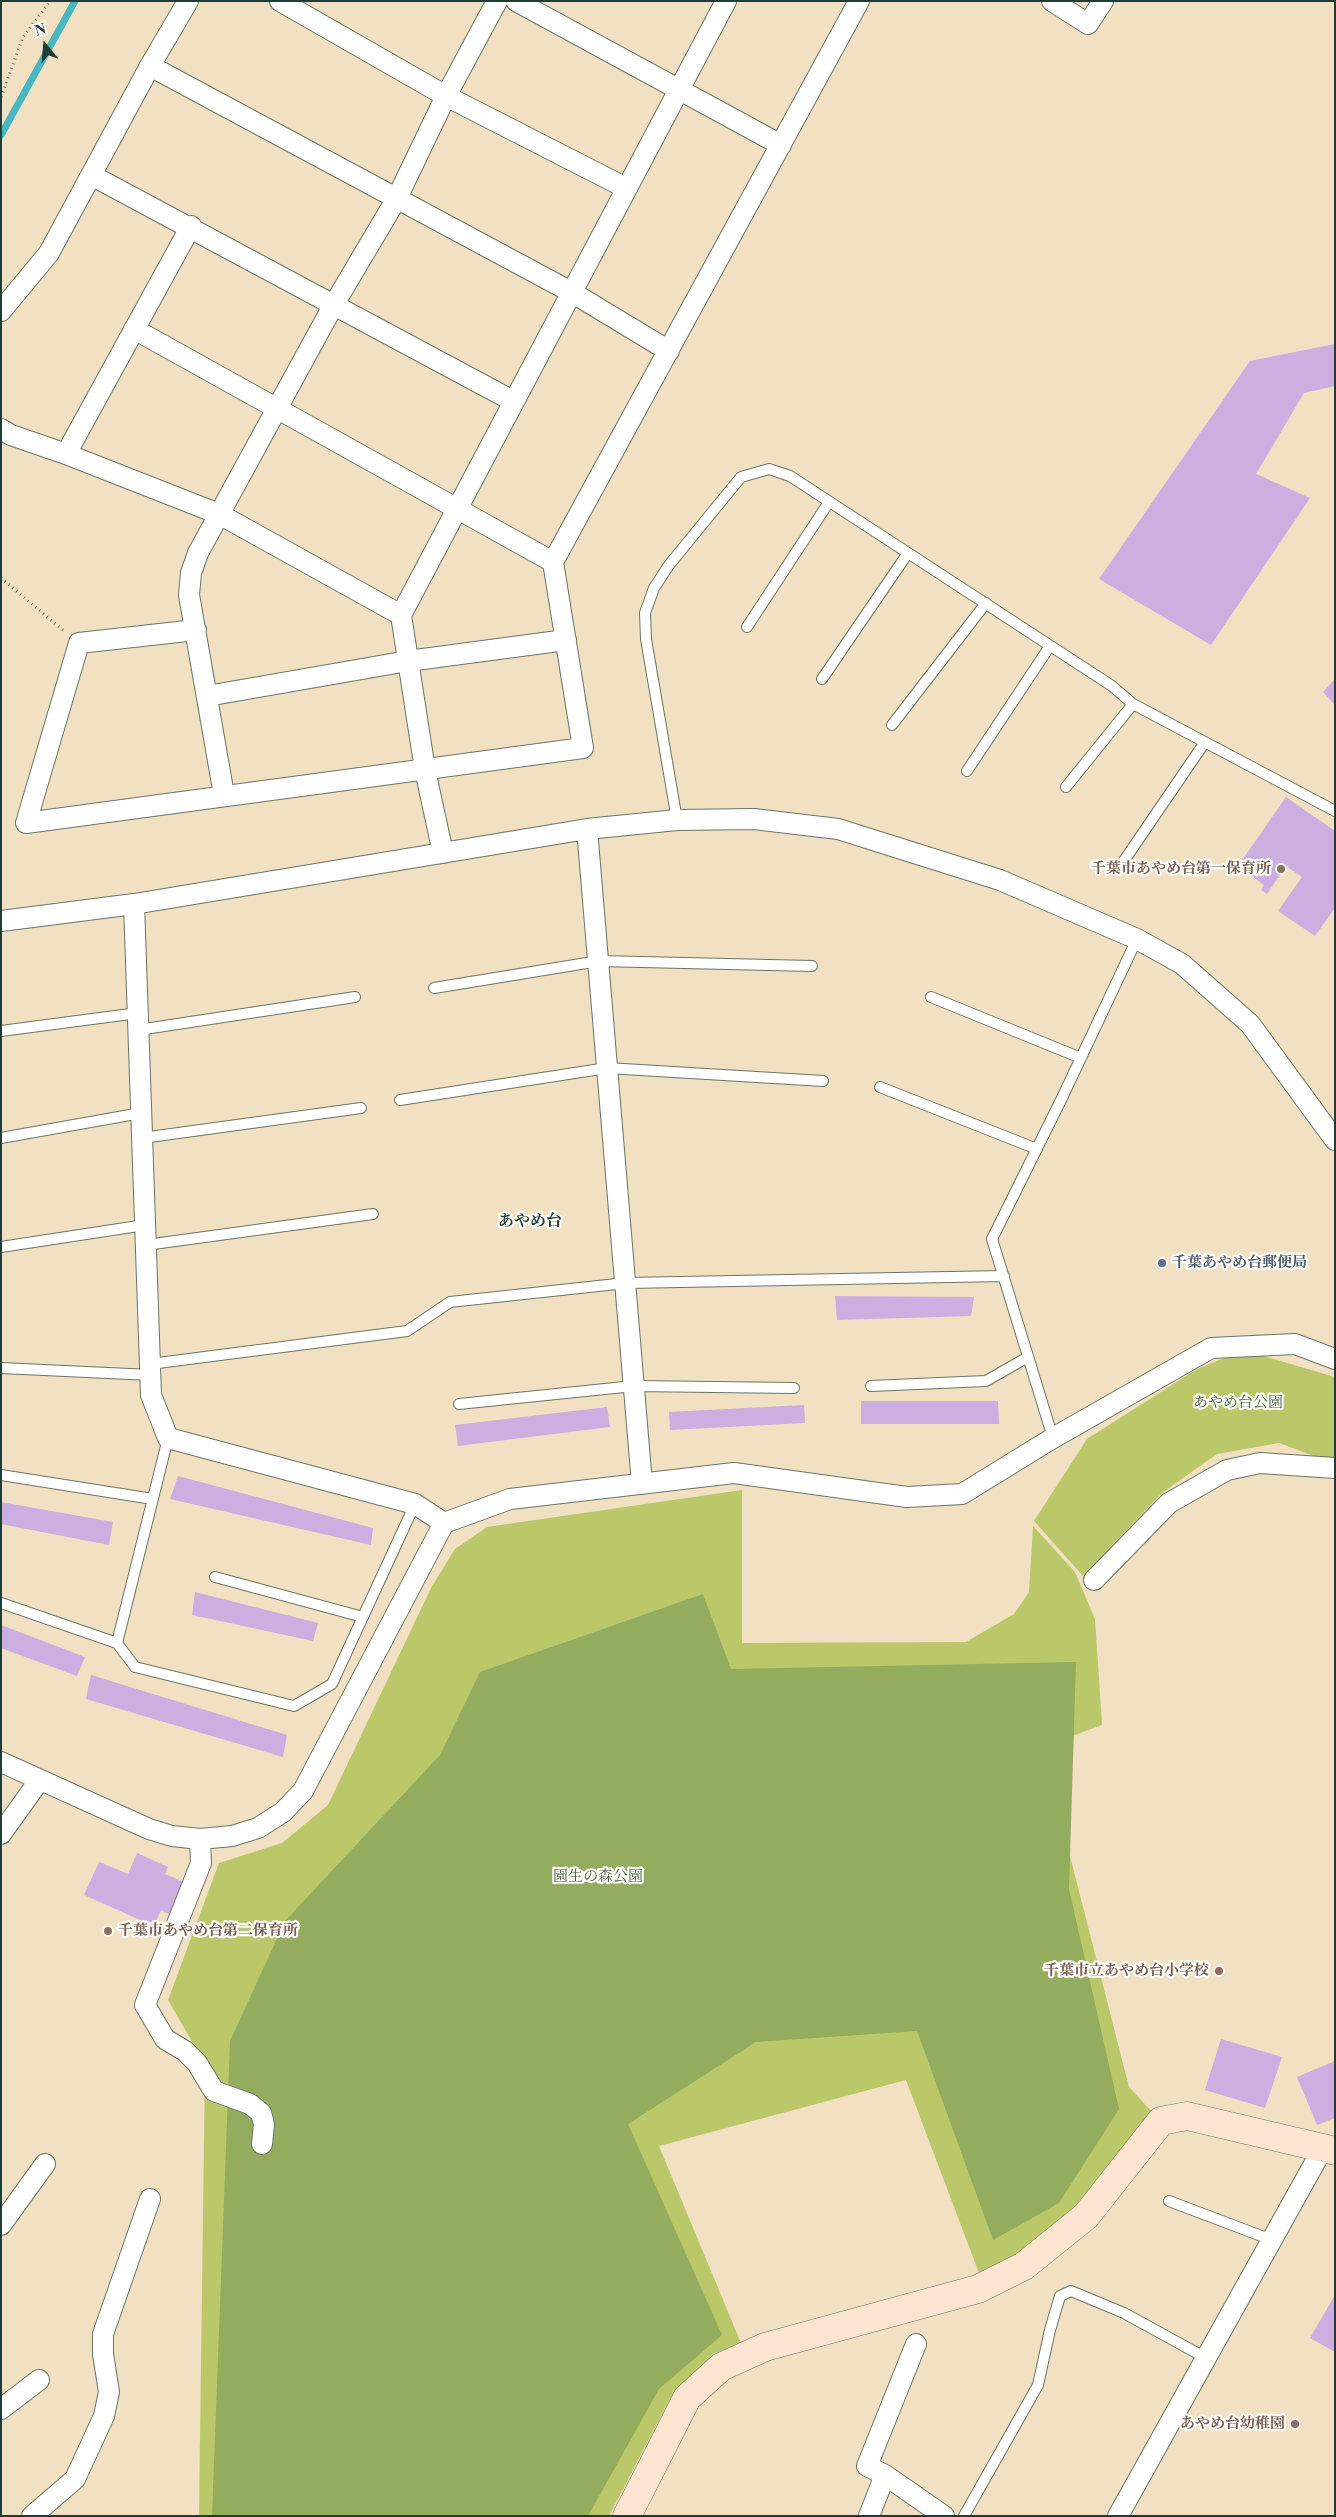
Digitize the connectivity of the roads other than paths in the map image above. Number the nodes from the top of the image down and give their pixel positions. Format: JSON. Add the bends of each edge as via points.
{"nodes":[{"id":1,"x":188,"y":1,"type":"edge"},
{"id":2,"x":280,"y":1,"type":"edge"},
{"id":3,"x":498,"y":1,"type":"edge"},
{"id":4,"x":516,"y":1,"type":"edge"},
{"id":5,"x":726,"y":1,"type":"edge"},
{"id":6,"x":859,"y":1,"type":"edge"},
{"id":7,"x":1052,"y":1,"type":"edge"},
{"id":8,"x":1104,"y":1,"type":"edge"},
{"id":9,"x":150,"y":66,"type":"junction"},
{"id":10,"x":679,"y":89,"type":"junction"},
{"id":11,"x":446,"y":96,"type":"junction"},
{"id":12,"x":781,"y":146,"type":"junction"},
{"id":13,"x":91,"y":174,"type":"junction"},
{"id":14,"x":626,"y":188,"type":"junction"},
{"id":15,"x":397,"y":198,"type":"junction"},
{"id":16,"x":191,"y":226,"type":"junction"},
{"id":17,"x":573,"y":292,"type":"junction"},
{"id":18,"x":332,"y":306,"type":"junction"},
{"id":19,"x":1,"y":311,"type":"edge"},
{"id":20,"x":134,"y":329,"type":"junction"},
{"id":21,"x":669,"y":352,"type":"junction"},
{"id":22,"x":513,"y":401,"type":"junction"},
{"id":23,"x":277,"y":409,"type":"junction"},
{"id":24,"x":1,"y":429,"type":"edge"},
{"id":25,"x":66,"y":454,"type":"junction"},
{"id":26,"x":829,"y":502,"type":"junction"},
{"id":27,"x":457,"y":509,"type":"junction"},
{"id":28,"x":219,"y":514,"type":"junction"},
{"id":29,"x":908,"y":552,"type":"junction"},
{"id":30,"x":553,"y":562,"type":"junction"},
{"id":31,"x":986,"y":604,"type":"junction"},
{"id":32,"x":400,"y":615,"type":"junction"},
{"id":33,"x":747,"y":627,"type":"dead end"},
{"id":34,"x":196,"y":630,"type":"junction"},
{"id":35,"x":566,"y":640,"type":"junction"},
{"id":36,"x":1050,"y":646,"type":"junction"},
{"id":37,"x":408,"y":661,"type":"junction"},
{"id":38,"x":822,"y":679,"type":"dead end"},
{"id":39,"x":207,"y":696,"type":"junction"},
{"id":40,"x":1133,"y":704,"type":"junction"},
{"id":41,"x":892,"y":725,"type":"dead end"},
{"id":42,"x":1204,"y":742,"type":"junction"},
{"id":43,"x":425,"y":770,"type":"junction"},
{"id":44,"x":967,"y":771,"type":"dead end"},
{"id":45,"x":1066,"y":787,"type":"dead end"},
{"id":46,"x":224,"y":795,"type":"junction"},
{"id":47,"x":1335,"y":811,"type":"edge"},
{"id":48,"x":677,"y":820,"type":"junction"},
{"id":49,"x":587,"y":829,"type":"junction"},
{"id":50,"x":443,"y":853,"type":"junction"},
{"id":51,"x":1119,"y":868,"type":"dead end"},
{"id":52,"x":134,"y":904,"type":"junction"},
{"id":53,"x":1,"y":921,"type":"edge"},
{"id":54,"x":1137,"y":939,"type":"junction"},
{"id":55,"x":599,"y":961,"type":"junction"},
{"id":56,"x":812,"y":966,"type":"dead end"},
{"id":57,"x":434,"y":988,"type":"dead end"},
{"id":58,"x":355,"y":997,"type":"dead end"},
{"id":59,"x":931,"y":997,"type":"dead end"},
{"id":60,"x":138,"y":1021,"type":"junction"},
{"id":61,"x":1,"y":1031,"type":"edge"},
{"id":62,"x":1081,"y":1058,"type":"junction"},
{"id":63,"x":607,"y":1068,"type":"junction"},
{"id":64,"x":823,"y":1081,"type":"dead end"},
{"id":65,"x":880,"y":1087,"type":"dead end"},
{"id":66,"x":400,"y":1100,"type":"dead end"},
{"id":67,"x":361,"y":1108,"type":"dead end"},
{"id":68,"x":141,"y":1113,"type":"junction"},
{"id":69,"x":1,"y":1138,"type":"edge"},
{"id":70,"x":142,"y":1138,"type":"junction"},
{"id":71,"x":1335,"y":1140,"type":"edge"},
{"id":72,"x":1037,"y":1149,"type":"junction"},
{"id":73,"x":373,"y":1214,"type":"dead end"},
{"id":74,"x":145,"y":1225,"type":"junction"},
{"id":75,"x":146,"y":1245,"type":"junction"},
{"id":76,"x":1,"y":1247,"type":"edge"},
{"id":77,"x":1004,"y":1276,"type":"junction"},
{"id":78,"x":626,"y":1284,"type":"junction"},
{"id":79,"x":1333,"y":1355,"type":"edge"},
{"id":80,"x":1028,"y":1357,"type":"junction"},
{"id":81,"x":1,"y":1368,"type":"edge"},
{"id":82,"x":150,"y":1370,"type":"junction"},
{"id":83,"x":634,"y":1386,"type":"junction"},
{"id":84,"x":871,"y":1386,"type":"dead end"},
{"id":85,"x":794,"y":1388,"type":"dead end"},
{"id":86,"x":459,"y":1404,"type":"dead end"},
{"id":87,"x":168,"y":1438,"type":"junction"},
{"id":88,"x":1053,"y":1438,"type":"junction"},
{"id":89,"x":1335,"y":1468,"type":"edge"},
{"id":90,"x":1,"y":1475,"type":"edge"},
{"id":91,"x":642,"y":1484,"type":"junction"},
{"id":92,"x":153,"y":1499,"type":"junction"},
{"id":93,"x":415,"y":1504,"type":"junction"},
{"id":94,"x":444,"y":1523,"type":"junction"},
{"id":95,"x":215,"y":1578,"type":"dead end"},
{"id":96,"x":1094,"y":1580,"type":"dead end"},
{"id":97,"x":1,"y":1603,"type":"edge"},
{"id":98,"x":363,"y":1617,"type":"junction"},
{"id":99,"x":117,"y":1642,"type":"junction"},
{"id":100,"x":1,"y":1762,"type":"edge"},
{"id":101,"x":39,"y":1781,"type":"junction"},
{"id":102,"x":1,"y":1834,"type":"edge"},
{"id":103,"x":200,"y":1839,"type":"junction"},
{"id":104,"x":262,"y":2144,"type":"dead end"},
{"id":105,"x":1329,"y":2149,"type":"edge"},
{"id":106,"x":45,"y":2164,"type":"dead end"},
{"id":107,"x":150,"y":2199,"type":"dead end"},
{"id":108,"x":1170,"y":2202,"type":"dead end"},
{"id":109,"x":1,"y":2225,"type":"edge"},
{"id":110,"x":1272,"y":2240,"type":"junction"},
{"id":111,"x":916,"y":2344,"type":"dead end"},
{"id":112,"x":1206,"y":2358,"type":"junction"},
{"id":113,"x":39,"y":2380,"type":"dead end"},
{"id":114,"x":1,"y":2409,"type":"edge"},
{"id":115,"x":885,"y":2475,"type":"junction"},
{"id":116,"x":32,"y":2516,"type":"edge"},
{"id":117,"x":627,"y":2516,"type":"edge"},
{"id":118,"x":869,"y":2516,"type":"edge"},
{"id":119,"x":944,"y":2516,"type":"edge"},
{"id":120,"x":964,"y":2516,"type":"edge"},
{"id":121,"x":1118,"y":2516,"type":"edge"}],
"edges":[{"from":1,"to":9,"type":"street"},
{"from":2,"to":11,"type":"street"},
{"from":3,"to":11,"type":"street"},
{"from":4,"to":10,"type":"street"},
{"from":5,"to":10,"type":"street"},
{"from":6,"to":12,"type":"street"},
{"from":7,"to":8,"type":"street","via":[[1088,24]]},
{"from":9,"to":13,"type":"street"},
{"from":9,"to":15,"type":"street"},
{"from":10,"to":12,"type":"street"},
{"from":10,"to":14,"type":"street"},
{"from":11,"to":14,"type":"street"},
{"from":11,"to":15,"type":"street"},
{"from":12,"to":21,"type":"street"},
{"from":13,"to":16,"type":"street"},
{"from":13,"to":19,"type":"street","via":[[48,253]]},
{"from":14,"to":17,"type":"street"},
{"from":15,"to":17,"type":"street"},
{"from":15,"to":18,"type":"street"},
{"from":16,"to":18,"type":"street"},
{"from":16,"to":20,"type":"street"},
{"from":17,"to":21,"type":"street"},
{"from":17,"to":22,"type":"street"},
{"from":18,"to":22,"type":"street"},
{"from":18,"to":23,"type":"street"},
{"from":20,"to":23,"type":"street"},
{"from":20,"to":25,"type":"street"},
{"from":21,"to":30,"type":"street"},
{"from":22,"to":27,"type":"street"},
{"from":23,"to":27,"type":"street"},
{"from":23,"to":28,"type":"street"},
{"from":24,"to":25,"type":"street"},
{"from":25,"to":28,"type":"street"},
{"from":26,"to":29,"type":"lane"},
{"from":26,"to":33,"type":"lane"},
{"from":26,"to":48,"type":"lane","via":[[790,476],[769,469],[741,478],[669,565],[654,588],[645,613],[646,639]]},
{"from":27,"to":30,"type":"street"},
{"from":27,"to":32,"type":"street"},
{"from":28,"to":32,"type":"street"},
{"from":28,"to":34,"type":"street","via":[[191,573],[189,595]]},
{"from":29,"to":31,"type":"lane"},
{"from":29,"to":38,"type":"lane"},
{"from":30,"to":35,"type":"street"},
{"from":31,"to":36,"type":"lane"},
{"from":31,"to":41,"type":"lane"},
{"from":32,"to":37,"type":"street"},
{"from":34,"to":39,"type":"street"},
{"from":34,"to":46,"type":"street","via":[[79,643],[26,823]]},
{"from":35,"to":37,"type":"street"},
{"from":35,"to":43,"type":"street","via":[[583,748]]},
{"from":36,"to":40,"type":"lane","via":[[1112,686]]},
{"from":36,"to":44,"type":"lane"},
{"from":37,"to":39,"type":"street"},
{"from":37,"to":43,"type":"street"},
{"from":39,"to":46,"type":"street"},
{"from":40,"to":42,"type":"lane"},
{"from":40,"to":45,"type":"lane"},
{"from":42,"to":47,"type":"lane"},
{"from":42,"to":51,"type":"lane"},
{"from":43,"to":46,"type":"street"},
{"from":43,"to":50,"type":"street"},
{"from":48,"to":49,"type":"street"},
{"from":48,"to":54,"type":"street","via":[[754,819],[838,829],[1000,880]]},
{"from":49,"to":50,"type":"street"},
{"from":49,"to":55,"type":"street"},
{"from":50,"to":52,"type":"street"},
{"from":52,"to":53,"type":"street"},
{"from":52,"to":60,"type":"street"},
{"from":54,"to":62,"type":"lane"},
{"from":54,"to":71,"type":"street","via":[[1182,964],[1250,1024]]},
{"from":55,"to":56,"type":"lane"},
{"from":55,"to":57,"type":"lane"},
{"from":55,"to":63,"type":"street"},
{"from":58,"to":60,"type":"lane"},
{"from":59,"to":62,"type":"lane"},
{"from":60,"to":61,"type":"lane"},
{"from":60,"to":68,"type":"street"},
{"from":62,"to":72,"type":"lane"},
{"from":63,"to":64,"type":"lane"},
{"from":63,"to":66,"type":"lane"},
{"from":63,"to":78,"type":"street"},
{"from":65,"to":72,"type":"lane"},
{"from":67,"to":70,"type":"lane"},
{"from":68,"to":69,"type":"lane"},
{"from":68,"to":70,"type":"street"},
{"from":70,"to":74,"type":"street"},
{"from":72,"to":77,"type":"lane","via":[[992,1238]]},
{"from":73,"to":75,"type":"lane"},
{"from":74,"to":75,"type":"street"},
{"from":74,"to":76,"type":"lane"},
{"from":75,"to":82,"type":"street"},
{"from":77,"to":78,"type":"lane"},
{"from":77,"to":80,"type":"lane"},
{"from":78,"to":82,"type":"lane","via":[[450,1302],[407,1331]]},
{"from":78,"to":83,"type":"street"},
{"from":79,"to":88,"type":"street","via":[[1295,1344],[1211,1348]]},
{"from":80,"to":84,"type":"lane","via":[[986,1381]]},
{"from":80,"to":88,"type":"lane"},
{"from":81,"to":82,"type":"lane"},
{"from":82,"to":87,"type":"street","via":[[152,1396]]},
{"from":83,"to":85,"type":"lane"},
{"from":83,"to":86,"type":"lane"},
{"from":83,"to":91,"type":"street"},
{"from":87,"to":92,"type":"lane"},
{"from":87,"to":93,"type":"street"},
{"from":88,"to":91,"type":"street","via":[[962,1494],[907,1497],[734,1473]]},
{"from":89,"to":96,"type":"street","via":[[1260,1463],[1227,1470],[1169,1503]]},
{"from":90,"to":92,"type":"lane"},
{"from":91,"to":94,"type":"street","via":[[510,1498]]},
{"from":92,"to":99,"type":"lane"},
{"from":93,"to":94,"type":"street"},
{"from":93,"to":98,"type":"lane"},
{"from":94,"to":103,"type":"street","via":[[303,1792],[283,1812],[258,1828],[232,1836]]},
{"from":95,"to":98,"type":"lane"},
{"from":97,"to":99,"type":"lane"},
{"from":98,"to":99,"type":"lane","via":[[332,1684],[294,1706],[135,1666]]},
{"from":100,"to":101,"type":"street"},
{"from":101,"to":102,"type":"street"},
{"from":101,"to":103,"type":"street","via":[[149,1829]]},
{"from":103,"to":104,"type":"street","via":[[201,1863],[144,2005],[164,2039],[185,2050],[214,2091],[250,2104],[261,2113],[264,2124]]},
{"from":105,"to":110,"type":"street"},
{"from":105,"to":117,"type":"street","via":[[1187,2116],[1161,2121],[1086,2216],[1024,2266],[978,2289],[765,2347],[721,2367],[687,2398]]},
{"from":106,"to":109,"type":"street"},
{"from":107,"to":116,"type":"street","via":[[103,2334],[109,2392],[104,2416],[75,2479]]},
{"from":108,"to":110,"type":"lane"},
{"from":110,"to":112,"type":"street"},
{"from":111,"to":115,"type":"street","via":[[867,2466]]},
{"from":112,"to":120,"type":"lane","via":[[1124,2313],[1071,2291],[1060,2296],[1038,2385]]},
{"from":112,"to":121,"type":"street"},
{"from":113,"to":114,"type":"street"},
{"from":115,"to":118,"type":"street"},
{"from":115,"to":119,"type":"street"}]}
